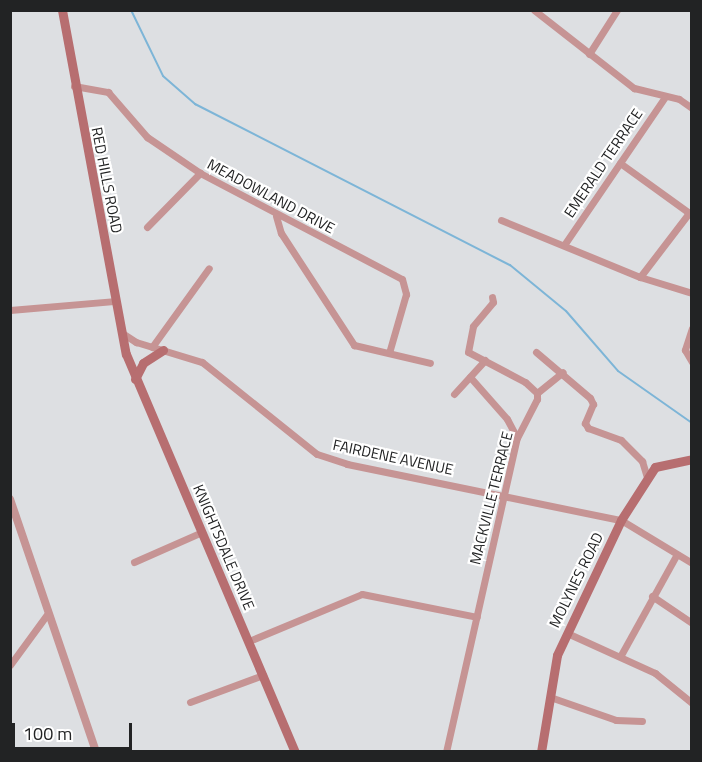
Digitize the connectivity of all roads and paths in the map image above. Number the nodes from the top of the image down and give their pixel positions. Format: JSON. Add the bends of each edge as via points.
{"nodes":[{"id":1,"x":62,"y":10,"type":"edge"},
{"id":2,"x":534,"y":10,"type":"edge"},
{"id":3,"x":617,"y":10,"type":"edge"},
{"id":4,"x":589,"y":54,"type":"junction"},
{"id":5,"x":74,"y":86,"type":"junction"},
{"id":6,"x":665,"y":97,"type":"junction"},
{"id":7,"x":692,"y":108,"type":"edge"},
{"id":8,"x":620,"y":163,"type":"junction"},
{"id":9,"x":200,"y":174,"type":"junction"},
{"id":10,"x":690,"y":214,"type":"edge"},
{"id":11,"x":276,"y":216,"type":"junction"},
{"id":12,"x":501,"y":220,"type":"dead end"},
{"id":13,"x":147,"y":227,"type":"dead end"},
{"id":14,"x":564,"y":245,"type":"junction"},
{"id":15,"x":209,"y":268,"type":"dead end"},
{"id":16,"x":640,"y":277,"type":"junction"},
{"id":17,"x":692,"y":293,"type":"edge"},
{"id":18,"x":492,"y":297,"type":"dead end"},
{"id":19,"x":114,"y":301,"type":"junction"},
{"id":20,"x":10,"y":310,"type":"edge"},
{"id":21,"x":692,"y":328,"type":"edge"},
{"id":22,"x":122,"y":333,"type":"junction"},
{"id":23,"x":152,"y":347,"type":"junction"},
{"id":24,"x":163,"y":350,"type":"junction"},
{"id":25,"x":536,"y":352,"type":"dead end"},
{"id":26,"x":389,"y":353,"type":"junction"},
{"id":27,"x":126,"y":354,"type":"joint"},
{"id":28,"x":485,"y":360,"type":"junction"},
{"id":29,"x":692,"y":362,"type":"edge"},
{"id":30,"x":430,"y":363,"type":"dead end"},
{"id":31,"x":563,"y":372,"type":"junction"},
{"id":32,"x":470,"y":377,"type":"junction"},
{"id":33,"x":135,"y":379,"type":"junction"},
{"id":34,"x":537,"y":393,"type":"junction"},
{"id":35,"x":453,"y":394,"type":"dead end"},
{"id":36,"x":517,"y":438,"type":"junction"},
{"id":37,"x":692,"y":459,"type":"edge"},
{"id":38,"x":647,"y":477,"type":"junction"},
{"id":39,"x":505,"y":494,"type":"junction"},
{"id":40,"x":10,"y":499,"type":"edge"},
{"id":41,"x":621,"y":520,"type":"junction"},
{"id":42,"x":201,"y":532,"type":"junction"},
{"id":43,"x":677,"y":554,"type":"junction"},
{"id":44,"x":134,"y":562,"type":"dead end"},
{"id":45,"x":692,"y":563,"type":"edge"},
{"id":46,"x":652,"y":596,"type":"junction"},
{"id":47,"x":48,"y":612,"type":"junction"},
{"id":48,"x":477,"y":617,"type":"junction"},
{"id":49,"x":692,"y":623,"type":"edge"},
{"id":50,"x":567,"y":633,"type":"junction"},
{"id":51,"x":249,"y":641,"type":"junction"},
{"id":52,"x":621,"y":655,"type":"junction"},
{"id":53,"x":10,"y":665,"type":"edge"},
{"id":54,"x":263,"y":675,"type":"junction"},
{"id":55,"x":550,"y":697,"type":"junction"},
{"id":56,"x":190,"y":702,"type":"dead end"},
{"id":57,"x":692,"y":703,"type":"edge"},
{"id":58,"x":642,"y":721,"type":"dead end"},
{"id":59,"x":96,"y":752,"type":"edge"},
{"id":60,"x":295,"y":752,"type":"edge"},
{"id":61,"x":446,"y":752,"type":"edge"},
{"id":62,"x":541,"y":752,"type":"edge"}],
"edges":[{"from":1,"to":5,"type":"main road","name":"RED HILLS ROAD"},
{"from":2,"to":4,"type":"street"},
{"from":3,"to":4,"type":"street"},
{"from":4,"to":6,"type":"street","via":[[634,88]]},
{"from":5,"to":9,"type":"street","name":"MEADOWLAND DRIVE","via":[[108,92],[147,136]]},
{"from":5,"to":19,"type":"main road","name":"RED HILLS ROAD"},
{"from":6,"to":7,"type":"street","via":[[679,99]]},
{"from":6,"to":8,"type":"street","name":"EMERALD TERRACE"},
{"from":8,"to":10,"type":"street"},
{"from":8,"to":14,"type":"street","name":"EMERALD TERRACE"},
{"from":9,"to":11,"type":"street","name":"MEADOWLAND DRIVE"},
{"from":9,"to":13,"type":"street"},
{"from":10,"to":16,"type":"street"},
{"from":11,"to":26,"type":"street","via":[[281,233],[348,339],[363,349]]},
{"from":11,"to":26,"type":"street","name":"MEADOWLAND DRIVE","via":[[402,279],[406,294]]},
{"from":12,"to":14,"type":"street"},
{"from":14,"to":16,"type":"street"},
{"from":15,"to":23,"type":"street"},
{"from":16,"to":17,"type":"street"},
{"from":18,"to":28,"type":"street","via":[[493,302],[480,315],[469,337],[468,352]]},
{"from":19,"to":20,"type":"street"},
{"from":19,"to":22,"type":"main road","name":"RED HILLS ROAD"},
{"from":21,"to":29,"type":"street","via":[[685,350]]},
{"from":22,"to":23,"type":"street","name":"FAIRDENE AVENUE"},
{"from":22,"to":27,"type":"main road","name":"RED HILLS ROAD"},
{"from":23,"to":24,"type":"street","name":"FAIRDENE AVENUE"},
{"from":24,"to":33,"type":"main road","via":[[143,363]]},
{"from":24,"to":39,"type":"street","name":"FAIRDENE AVENUE","via":[[189,357],[215,371],[317,454],[347,464]]},
{"from":25,"to":31,"type":"street"},
{"from":26,"to":30,"type":"street"},
{"from":27,"to":33,"type":"main road","name":"KNIGHTSDALE DRIVE"},
{"from":28,"to":32,"type":"street"},
{"from":28,"to":34,"type":"street"},
{"from":31,"to":34,"type":"street"},
{"from":31,"to":38,"type":"street","via":[[593,404],[585,423],[588,428],[621,440],[642,461]]},
{"from":32,"to":35,"type":"street"},
{"from":32,"to":36,"type":"street","via":[[507,419]]},
{"from":33,"to":42,"type":"main road","name":"KNIGHTSDALE DRIVE"},
{"from":34,"to":36,"type":"street","name":"MACKVILLE TERRACE"},
{"from":36,"to":39,"type":"street","name":"MACKVILLE TERRACE"},
{"from":37,"to":38,"type":"main road","via":[[656,467]]},
{"from":38,"to":41,"type":"main road","name":"MOLYNES ROAD"},
{"from":39,"to":41,"type":"street","name":"FAIRDENE AVENUE"},
{"from":39,"to":48,"type":"street","name":"MACKVILLE TERRACE"},
{"from":40,"to":47,"type":"street"},
{"from":41,"to":43,"type":"street","name":"FAIRDENE AVENUE"},
{"from":41,"to":50,"type":"main road","name":"MOLYNES ROAD"},
{"from":42,"to":44,"type":"street"},
{"from":42,"to":51,"type":"main road","name":"KNIGHTSDALE DRIVE"},
{"from":43,"to":45,"type":"street","name":"FAIRDENE AVENUE"},
{"from":43,"to":46,"type":"street"},
{"from":46,"to":49,"type":"street"},
{"from":46,"to":52,"type":"street"},
{"from":47,"to":53,"type":"street"},
{"from":47,"to":59,"type":"street"},
{"from":48,"to":51,"type":"street","via":[[362,594]]},
{"from":48,"to":61,"type":"street","name":"MACKVILLE TERRACE"},
{"from":50,"to":52,"type":"street"},
{"from":50,"to":55,"type":"main road","name":"MOLYNES ROAD","via":[[557,655]]},
{"from":51,"to":54,"type":"main road","name":"KNIGHTSDALE DRIVE"},
{"from":52,"to":57,"type":"street","via":[[655,673]]},
{"from":54,"to":56,"type":"street"},
{"from":54,"to":60,"type":"main road","name":"KNIGHTSDALE DRIVE"},
{"from":55,"to":58,"type":"street","via":[[616,720]]},
{"from":55,"to":62,"type":"main road","name":"MOLYNES ROAD"}]}
